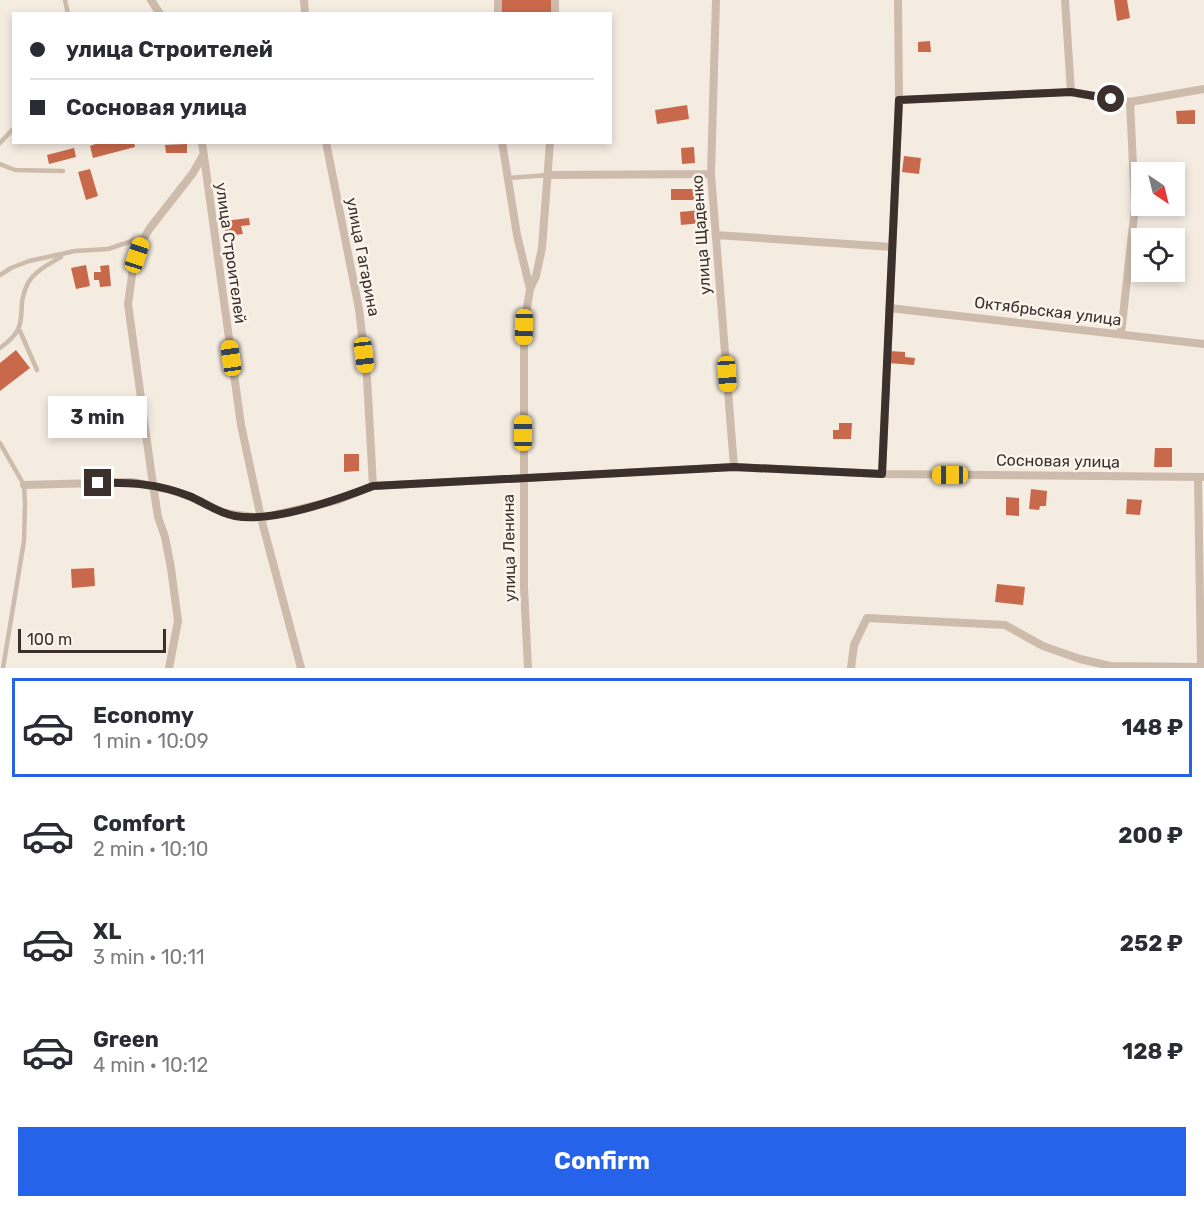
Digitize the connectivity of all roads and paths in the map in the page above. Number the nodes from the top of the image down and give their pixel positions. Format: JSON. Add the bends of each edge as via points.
{"nodes":[{"id":1,"x":716,"y":0,"type":"edge"},
{"id":2,"x":898,"y":0,"type":"edge"},
{"id":3,"x":1065,"y":0,"type":"edge"},
{"id":4,"x":1204,"y":89,"type":"edge"},
{"id":5,"x":1071,"y":92,"type":"junction"},
{"id":6,"x":899,"y":100,"type":"junction"},
{"id":7,"x":1130,"y":102,"type":"junction"},
{"id":8,"x":12,"y":130,"type":"edge"},
{"id":9,"x":0,"y":143,"type":"edge"},
{"id":10,"x":201,"y":144,"type":"edge"},
{"id":11,"x":326,"y":144,"type":"edge"},
{"id":12,"x":502,"y":144,"type":"edge"},
{"id":13,"x":550,"y":144,"type":"edge"},
{"id":14,"x":202,"y":157,"type":"junction"},
{"id":15,"x":0,"y":164,"type":"edge"},
{"id":16,"x":63,"y":171,"type":"dead end"},
{"id":17,"x":711,"y":174,"type":"junction"},
{"id":18,"x":549,"y":175,"type":"junction"},
{"id":19,"x":508,"y":178,"type":"junction"},
{"id":20,"x":716,"y":236,"type":"junction"},
{"id":21,"x":145,"y":237,"type":"junction"},
{"id":22,"x":892,"y":247,"type":"junction"},
{"id":23,"x":66,"y":254,"type":"junction"},
{"id":24,"x":0,"y":275,"type":"edge"},
{"id":25,"x":530,"y":289,"type":"junction"},
{"id":26,"x":889,"y":308,"type":"junction"},
{"id":27,"x":20,"y":331,"type":"junction"},
{"id":28,"x":1121,"y":334,"type":"junction"},
{"id":29,"x":1204,"y":344,"type":"edge"},
{"id":30,"x":0,"y":348,"type":"edge"},
{"id":31,"x":37,"y":370,"type":"dead end"},
{"id":32,"x":0,"y":442,"type":"edge"},
{"id":33,"x":734,"y":467,"type":"junction"},
{"id":34,"x":882,"y":474,"type":"junction"},
{"id":35,"x":523,"y":477,"type":"junction"},
{"id":36,"x":1201,"y":477,"type":"edge"},
{"id":37,"x":24,"y":485,"type":"junction"},
{"id":38,"x":153,"y":485,"type":"junction"},
{"id":39,"x":373,"y":486,"type":"junction"},
{"id":40,"x":261,"y":518,"type":"junction"},
{"id":41,"x":1203,"y":667,"type":"edge"},
{"id":42,"x":3,"y":668,"type":"edge"},
{"id":43,"x":169,"y":668,"type":"edge"},
{"id":44,"x":301,"y":668,"type":"edge"},
{"id":45,"x":528,"y":668,"type":"edge"},
{"id":46,"x":851,"y":668,"type":"edge"}],
"edges":[{"from":1,"to":17,"type":"street","name":"улица Щаденко"},
{"from":2,"to":6,"type":"street"},
{"from":3,"to":5,"type":"street"},
{"from":4,"to":7,"type":"street"},
{"from":5,"to":6,"type":"street"},
{"from":5,"to":7,"type":"street"},
{"from":6,"to":22,"type":"street"},
{"from":7,"to":28,"type":"street","via":[[1135,207]]},
{"from":8,"to":9,"type":"lane"},
{"from":10,"to":14,"type":"street","name":"улица Строителей"},
{"from":11,"to":39,"type":"street","name":"улица Гагарина","via":[[358,309],[367,378]]},
{"from":12,"to":19,"type":"street"},
{"from":13,"to":18,"type":"street","name":"улица Ленина"},
{"from":14,"to":21,"type":"street","name":"улица Строителей"},
{"from":14,"to":40,"type":"street","name":"улица Строителей","via":[[241,425]]},
{"from":15,"to":16,"type":"lane","via":[[15,170]]},
{"from":17,"to":18,"type":"street"},
{"from":17,"to":20,"type":"street","name":"улица Щаденко"},
{"from":18,"to":19,"type":"lane"},
{"from":18,"to":25,"type":"street","name":"улица Ленина","via":[[542,248]]},
{"from":19,"to":25,"type":"street"},
{"from":20,"to":22,"type":"street"},
{"from":20,"to":33,"type":"street","name":"улица Щаденко"},
{"from":21,"to":23,"type":"lane","via":[[108,249]]},
{"from":21,"to":38,"type":"street","name":"улица Строителей","via":[[133,268],[128,304]]},
{"from":22,"to":26,"type":"street"},
{"from":23,"to":24,"type":"lane","via":[[29,261]]},
{"from":23,"to":27,"type":"lane","via":[[29,281]]},
{"from":25,"to":35,"type":"street","name":"улица Ленина","via":[[524,327]]},
{"from":26,"to":28,"type":"street","name":"Октябрьская улица"},
{"from":26,"to":34,"type":"street"},
{"from":27,"to":30,"type":"lane"},
{"from":27,"to":31,"type":"lane"},
{"from":28,"to":29,"type":"street","name":"Октябрьская улица"},
{"from":32,"to":37,"type":"lane"},
{"from":33,"to":34,"type":"street","name":"Сосновая улица"},
{"from":33,"to":35,"type":"street","name":"Сосновая улица"},
{"from":34,"to":36,"type":"street","name":"Сосновая улица"},
{"from":35,"to":39,"type":"street","name":"Сосновая улица"},
{"from":35,"to":45,"type":"street","name":"улица Ленина"},
{"from":36,"to":41,"type":"street"},
{"from":37,"to":38,"type":"street","name":"Сосновая улица"},
{"from":37,"to":42,"type":"lane","via":[[24,542]]},
{"from":38,"to":40,"type":"street","name":"Сосновая улица","via":[[224,513]]},
{"from":38,"to":43,"type":"street","name":"улица Строителей","via":[[178,621]]},
{"from":39,"to":40,"type":"street","name":"Сосновая улица","via":[[338,500]]},
{"from":40,"to":44,"type":"street","name":"улица Строителей"},
{"from":41,"to":46,"type":"street","via":[[1110,666],[1043,646],[1005,625],[867,618],[854,645]]}]}
